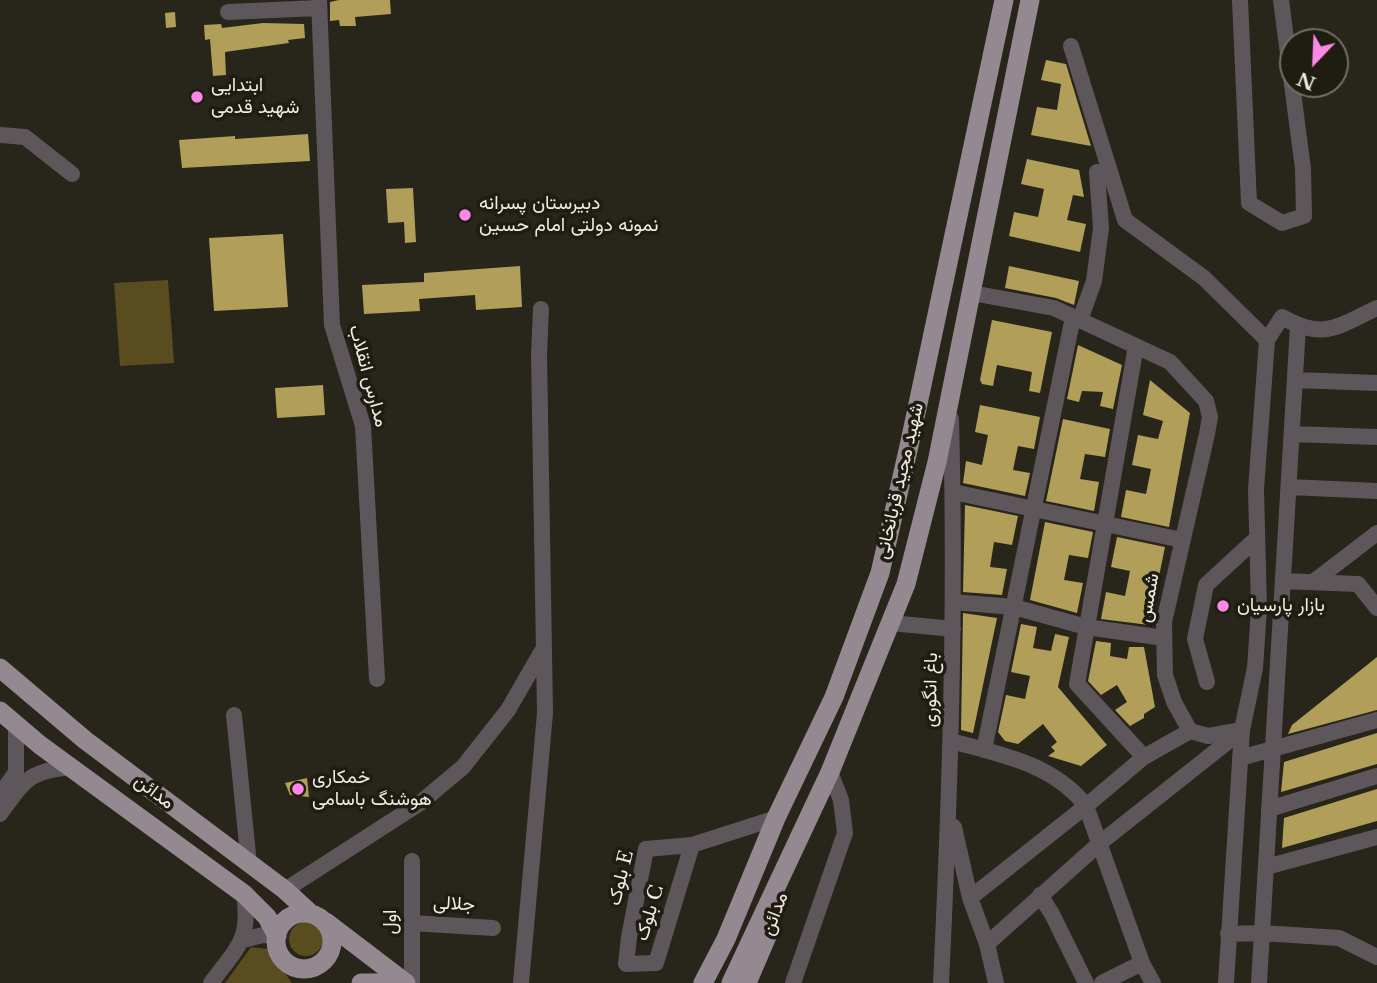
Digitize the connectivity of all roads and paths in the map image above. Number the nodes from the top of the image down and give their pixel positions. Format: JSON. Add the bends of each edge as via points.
{"nodes":[{"id":1,"x":1030,"y":0,"type":"edge"},
{"id":2,"x":1240,"y":0,"type":"edge"},
{"id":3,"x":1281,"y":0,"type":"edge"},
{"id":4,"x":1002,"y":2,"type":"edge"},
{"id":5,"x":319,"y":4,"type":"edge"},
{"id":6,"x":228,"y":12,"type":"dead end"},
{"id":7,"x":1071,"y":46,"type":"dead end"},
{"id":8,"x":0,"y":135,"type":"edge"},
{"id":9,"x":1097,"y":172,"type":"dead end"},
{"id":10,"x":72,"y":174,"type":"dead end"},
{"id":11,"x":948,"y":260,"type":"junction"},
{"id":12,"x":978,"y":265,"type":"junction"},
{"id":13,"x":942,"y":289,"type":"junction"},
{"id":14,"x":972,"y":293,"type":"junction"},
{"id":15,"x":1377,"y":308,"type":"edge"},
{"id":16,"x":541,"y":309,"type":"dead end"},
{"id":17,"x":936,"y":315,"type":"junction"},
{"id":18,"x":1077,"y":319,"type":"junction"},
{"id":19,"x":966,"y":322,"type":"junction"},
{"id":20,"x":1298,"y":326,"type":"junction"},
{"id":21,"x":1267,"y":340,"type":"junction"},
{"id":22,"x":1136,"y":346,"type":"junction"},
{"id":23,"x":1295,"y":380,"type":"junction"},
{"id":24,"x":1377,"y":383,"type":"edge"},
{"id":25,"x":950,"y":397,"type":"junction"},
{"id":26,"x":1292,"y":434,"type":"junction"},
{"id":27,"x":1377,"y":438,"type":"edge"},
{"id":28,"x":1289,"y":487,"type":"junction"},
{"id":29,"x":1377,"y":491,"type":"edge"},
{"id":30,"x":953,"y":492,"type":"junction"},
{"id":31,"x":1257,"y":501,"type":"junction"},
{"id":32,"x":1288,"y":504,"type":"junction"},
{"id":33,"x":1035,"y":509,"type":"junction"},
{"id":34,"x":1107,"y":524,"type":"junction"},
{"id":35,"x":1377,"y":533,"type":"edge"},
{"id":36,"x":1257,"y":538,"type":"junction"},
{"id":37,"x":1182,"y":540,"type":"junction"},
{"id":38,"x":1283,"y":581,"type":"junction"},
{"id":39,"x":1313,"y":582,"type":"junction"},
{"id":40,"x":953,"y":602,"type":"junction"},
{"id":41,"x":1014,"y":607,"type":"junction"},
{"id":42,"x":1377,"y":608,"type":"edge"},
{"id":43,"x":891,"y":623,"type":"junction"},
{"id":44,"x":1086,"y":627,"type":"junction"},
{"id":45,"x":953,"y":629,"type":"junction"},
{"id":46,"x":1164,"y":638,"type":"junction"},
{"id":47,"x":542,"y":651,"type":"junction"},
{"id":48,"x":0,"y":668,"type":"edge"},
{"id":49,"x":377,"y":679,"type":"dead end"},
{"id":50,"x":1207,"y":682,"type":"dead end"},
{"id":51,"x":1277,"y":688,"type":"junction"},
{"id":52,"x":1245,"y":707,"type":"junction"},
{"id":53,"x":0,"y":711,"type":"edge"},
{"id":54,"x":234,"y":715,"type":"dead end"},
{"id":55,"x":1377,"y":720,"type":"edge"},
{"id":56,"x":16,"y":724,"type":"junction"},
{"id":57,"x":1242,"y":730,"type":"junction"},
{"id":58,"x":1190,"y":731,"type":"junction"},
{"id":59,"x":951,"y":741,"type":"junction"},
{"id":60,"x":984,"y":750,"type":"junction"},
{"id":61,"x":1273,"y":750,"type":"junction"},
{"id":62,"x":1144,"y":757,"type":"junction"},
{"id":63,"x":1240,"y":758,"type":"junction"},
{"id":64,"x":17,"y":766,"type":"junction"},
{"id":65,"x":72,"y":767,"type":"junction"},
{"id":66,"x":830,"y":772,"type":"junction"},
{"id":67,"x":34,"y":775,"type":"junction"},
{"id":68,"x":1377,"y":776,"type":"edge"},
{"id":69,"x":0,"y":795,"type":"edge"},
{"id":70,"x":949,"y":802,"type":"junction"},
{"id":71,"x":1086,"y":806,"type":"junction"},
{"id":72,"x":1269,"y":809,"type":"junction"},
{"id":73,"x":0,"y":814,"type":"edge"},
{"id":74,"x":776,"y":818,"type":"junction"},
{"id":75,"x":1377,"y":836,"type":"edge"},
{"id":76,"x":798,"y":843,"type":"junction"},
{"id":77,"x":1100,"y":843,"type":"junction"},
{"id":78,"x":692,"y":845,"type":"junction"},
{"id":79,"x":412,"y":861,"type":"dead end"},
{"id":80,"x":250,"y":864,"type":"junction"},
{"id":81,"x":1266,"y":867,"type":"junction"},
{"id":82,"x":285,"y":890,"type":"junction"},
{"id":83,"x":244,"y":894,"type":"junction"},
{"id":84,"x":1040,"y":895,"type":"junction"},
{"id":85,"x":970,"y":898,"type":"junction"},
{"id":86,"x":318,"y":918,"type":"junction"},
{"id":87,"x":412,"y":923,"type":"junction"},
{"id":88,"x":493,"y":928,"type":"dead end"},
{"id":89,"x":1262,"y":933,"type":"junction"},
{"id":90,"x":1228,"y":934,"type":"junction"},
{"id":91,"x":277,"y":936,"type":"junction"},
{"id":92,"x":726,"y":939,"type":"junction"},
{"id":93,"x":243,"y":940,"type":"junction"},
{"id":94,"x":987,"y":944,"type":"junction"},
{"id":95,"x":1377,"y":957,"type":"edge"},
{"id":96,"x":286,"y":962,"type":"junction"},
{"id":97,"x":1142,"y":963,"type":"junction"},
{"id":98,"x":626,"y":964,"type":"joint"},
{"id":99,"x":211,"y":983,"type":"edge"},
{"id":100,"x":302,"y":983,"type":"edge"},
{"id":101,"x":360,"y":983,"type":"edge"},
{"id":102,"x":384,"y":983,"type":"edge"},
{"id":103,"x":406,"y":983,"type":"edge"},
{"id":104,"x":412,"y":983,"type":"edge"},
{"id":105,"x":521,"y":983,"type":"edge"},
{"id":106,"x":697,"y":983,"type":"edge"},
{"id":107,"x":704,"y":983,"type":"edge"},
{"id":108,"x":731,"y":983,"type":"edge"},
{"id":109,"x":747,"y":983,"type":"edge"},
{"id":110,"x":793,"y":983,"type":"edge"},
{"id":111,"x":941,"y":983,"type":"edge"},
{"id":112,"x":996,"y":983,"type":"edge"},
{"id":113,"x":1086,"y":983,"type":"edge"},
{"id":114,"x":1102,"y":983,"type":"edge"},
{"id":115,"x":1153,"y":983,"type":"edge"},
{"id":116,"x":1226,"y":983,"type":"edge"},
{"id":117,"x":1259,"y":983,"type":"edge"}],
"edges":[{"from":1,"to":12,"type":"main road","name":"شهید مجید قربانخانی"},
{"from":2,"to":3,"type":"street","via":[[1249,203],[1282,223],[1304,216],[1303,169]]},
{"from":4,"to":11,"type":"main road","name":"شهید مجید قربانخانی"},
{"from":5,"to":6,"type":"street"},
{"from":5,"to":49,"type":"street","name":"مدارس انقلاب","via":[[332,325],[363,426]]},
{"from":7,"to":21,"type":"street","via":[[1125,220],[1204,278]]},
{"from":8,"to":10,"type":"street","via":[[25,136]]},
{"from":9,"to":18,"type":"street","via":[[1101,228],[1094,281]]},
{"from":11,"to":12,"type":"main road","via":[[965,269]]},
{"from":11,"to":13,"type":"main road","name":"شهید مجید قربانخانی"},
{"from":12,"to":14,"type":"main road","name":"شهید مجید قربانخانی"},
{"from":13,"to":14,"type":"main road"},
{"from":13,"to":17,"type":"main road","name":"شهید مجید قربانخانی"},
{"from":14,"to":18,"type":"street","via":[[1054,308]]},
{"from":14,"to":19,"type":"main road","name":"شهید مجید قربانخانی"},
{"from":15,"to":20,"type":"street","via":[[1326,331]]},
{"from":16,"to":47,"type":"street"},
{"from":17,"to":19,"type":"main road","via":[[947,309],[958,311]]},
{"from":17,"to":74,"type":"main road","name":"شهید مجید قربانخانی","via":[[880,573],[834,697]]},
{"from":18,"to":22,"type":"street"},
{"from":18,"to":33,"type":"street"},
{"from":19,"to":25,"type":"main road","name":"شهید مجید قربانخانی"},
{"from":20,"to":21,"type":"street","via":[[1282,317]]},
{"from":20,"to":23,"type":"street"},
{"from":21,"to":31,"type":"street"},
{"from":22,"to":34,"type":"street"},
{"from":22,"to":37,"type":"street","name":"شمس","via":[[1170,362],[1206,401],[1210,417]]},
{"from":23,"to":24,"type":"street"},
{"from":23,"to":26,"type":"street"},
{"from":25,"to":30,"type":"street","name":"باغ انگوری"},
{"from":25,"to":43,"type":"main road","name":"شهید مجید قربانخانی","via":[[912,559]]},
{"from":26,"to":27,"type":"street"},
{"from":26,"to":28,"type":"street"},
{"from":28,"to":29,"type":"street"},
{"from":28,"to":32,"type":"street"},
{"from":30,"to":33,"type":"street"},
{"from":30,"to":40,"type":"street","name":"باغ انگوری"},
{"from":31,"to":32,"type":"street"},
{"from":31,"to":36,"type":"street"},
{"from":32,"to":38,"type":"street"},
{"from":33,"to":34,"type":"street"},
{"from":33,"to":41,"type":"street"},
{"from":34,"to":37,"type":"street"},
{"from":34,"to":44,"type":"street"},
{"from":35,"to":39,"type":"street"},
{"from":36,"to":50,"type":"street","via":[[1206,585],[1195,639]]},
{"from":36,"to":52,"type":"street","via":[[1255,668]]},
{"from":37,"to":46,"type":"street","name":"شمس"},
{"from":38,"to":39,"type":"street"},
{"from":38,"to":51,"type":"street"},
{"from":39,"to":42,"type":"street","via":[[1358,584]]},
{"from":40,"to":41,"type":"street"},
{"from":40,"to":45,"type":"street","name":"باغ انگوری"},
{"from":41,"to":44,"type":"street"},
{"from":41,"to":60,"type":"street"},
{"from":43,"to":45,"type":"street"},
{"from":43,"to":66,"type":"main road","name":"شهید مجید قربانخانی"},
{"from":44,"to":46,"type":"street"},
{"from":44,"to":62,"type":"street","via":[[1077,684]]},
{"from":45,"to":59,"type":"street","name":"باغ انگوری"},
{"from":46,"to":58,"type":"street","name":"شمس","via":[[1165,676]]},
{"from":47,"to":82,"type":"street","via":[[508,710],[463,767],[420,803]]},
{"from":47,"to":105,"type":"street","via":[[545,713]]},
{"from":48,"to":80,"type":"main road","name":"مدائن","via":[[85,740]]},
{"from":51,"to":52,"type":"street"},
{"from":51,"to":61,"type":"street"},
{"from":52,"to":57,"type":"street"},
{"from":53,"to":56,"type":"main road","name":"مدائن"},
{"from":54,"to":80,"type":"street"},
{"from":55,"to":61,"type":"street"},
{"from":56,"to":64,"type":"street"},
{"from":56,"to":65,"type":"main road","name":"مدائن"},
{"from":57,"to":58,"type":"street","via":[[1208,736]]},
{"from":57,"to":63,"type":"street"},
{"from":57,"to":77,"type":"street"},
{"from":58,"to":62,"type":"street"},
{"from":59,"to":60,"type":"street"},
{"from":59,"to":70,"type":"street","name":"باغ انگوری"},
{"from":60,"to":71,"type":"street","via":[[1051,775]]},
{"from":61,"to":63,"type":"street"},
{"from":61,"to":72,"type":"street"},
{"from":62,"to":71,"type":"street"},
{"from":63,"to":90,"type":"street"},
{"from":64,"to":67,"type":"street","via":[[27,760],[33,763]]},
{"from":64,"to":69,"type":"street"},
{"from":65,"to":67,"type":"street"},
{"from":65,"to":83,"type":"main road","name":"مدائن"},
{"from":66,"to":76,"type":"main road","name":"شهید مجید قربانخانی"},
{"from":66,"to":110,"type":"street","via":[[841,800],[845,833]]},
{"from":67,"to":73,"type":"street"},
{"from":68,"to":72,"type":"street"},
{"from":70,"to":85,"type":"street"},
{"from":70,"to":111,"type":"street","name":"باغ انگوری"},
{"from":71,"to":77,"type":"street"},
{"from":71,"to":85,"type":"street"},
{"from":72,"to":81,"type":"street"},
{"from":74,"to":78,"type":"street","name":"بلوک E"},
{"from":74,"to":92,"type":"main road","name":"شهید مجید قربانخانی"},
{"from":75,"to":81,"type":"street"},
{"from":76,"to":108,"type":"main road"},
{"from":76,"to":109,"type":"main road","name":"مدائن","via":[[782,903]]},
{"from":77,"to":84,"type":"street"},
{"from":77,"to":97,"type":"street"},
{"from":78,"to":98,"type":"street","name":"بلوک C","via":[[656,963]]},
{"from":78,"to":98,"type":"street","name":"بلوک E","via":[[646,849]]},
{"from":79,"to":87,"type":"street","name":"اول"},
{"from":80,"to":82,"type":"main road","name":"مدائن"},
{"from":81,"to":89,"type":"street"},
{"from":82,"to":86,"type":"main road","name":"مدائن"},
{"from":83,"to":91,"type":"main road","name":"مدائن","via":[[267,917]]},
{"from":83,"to":93,"type":"street","via":[[247,922]]},
{"from":84,"to":94,"type":"street"},
{"from":84,"to":113,"type":"street"},
{"from":85,"to":94,"type":"street"},
{"from":86,"to":91,"type":"main road","via":[[295,914]]},
{"from":86,"to":96,"type":"main road","via":[[332,939],[332,948],[321,963],[303,969]]},
{"from":86,"to":103,"type":"main road","name":"مدائن"},
{"from":87,"to":88,"type":"street","name":"جلالی"},
{"from":87,"to":104,"type":"street","name":"اول"},
{"from":89,"to":90,"type":"street"},
{"from":89,"to":95,"type":"street","via":[[1339,938]]},
{"from":89,"to":117,"type":"street"},
{"from":90,"to":116,"type":"street"},
{"from":91,"to":93,"type":"street"},
{"from":91,"to":96,"type":"main road"},
{"from":92,"to":106,"type":"main road"},
{"from":92,"to":107,"type":"main road"},
{"from":93,"to":99,"type":"street"},
{"from":94,"to":112,"type":"street"},
{"from":96,"to":100,"type":"main road"},
{"from":97,"to":114,"type":"street"},
{"from":97,"to":115,"type":"street"},
{"from":101,"to":102,"type":"main road"}]}
